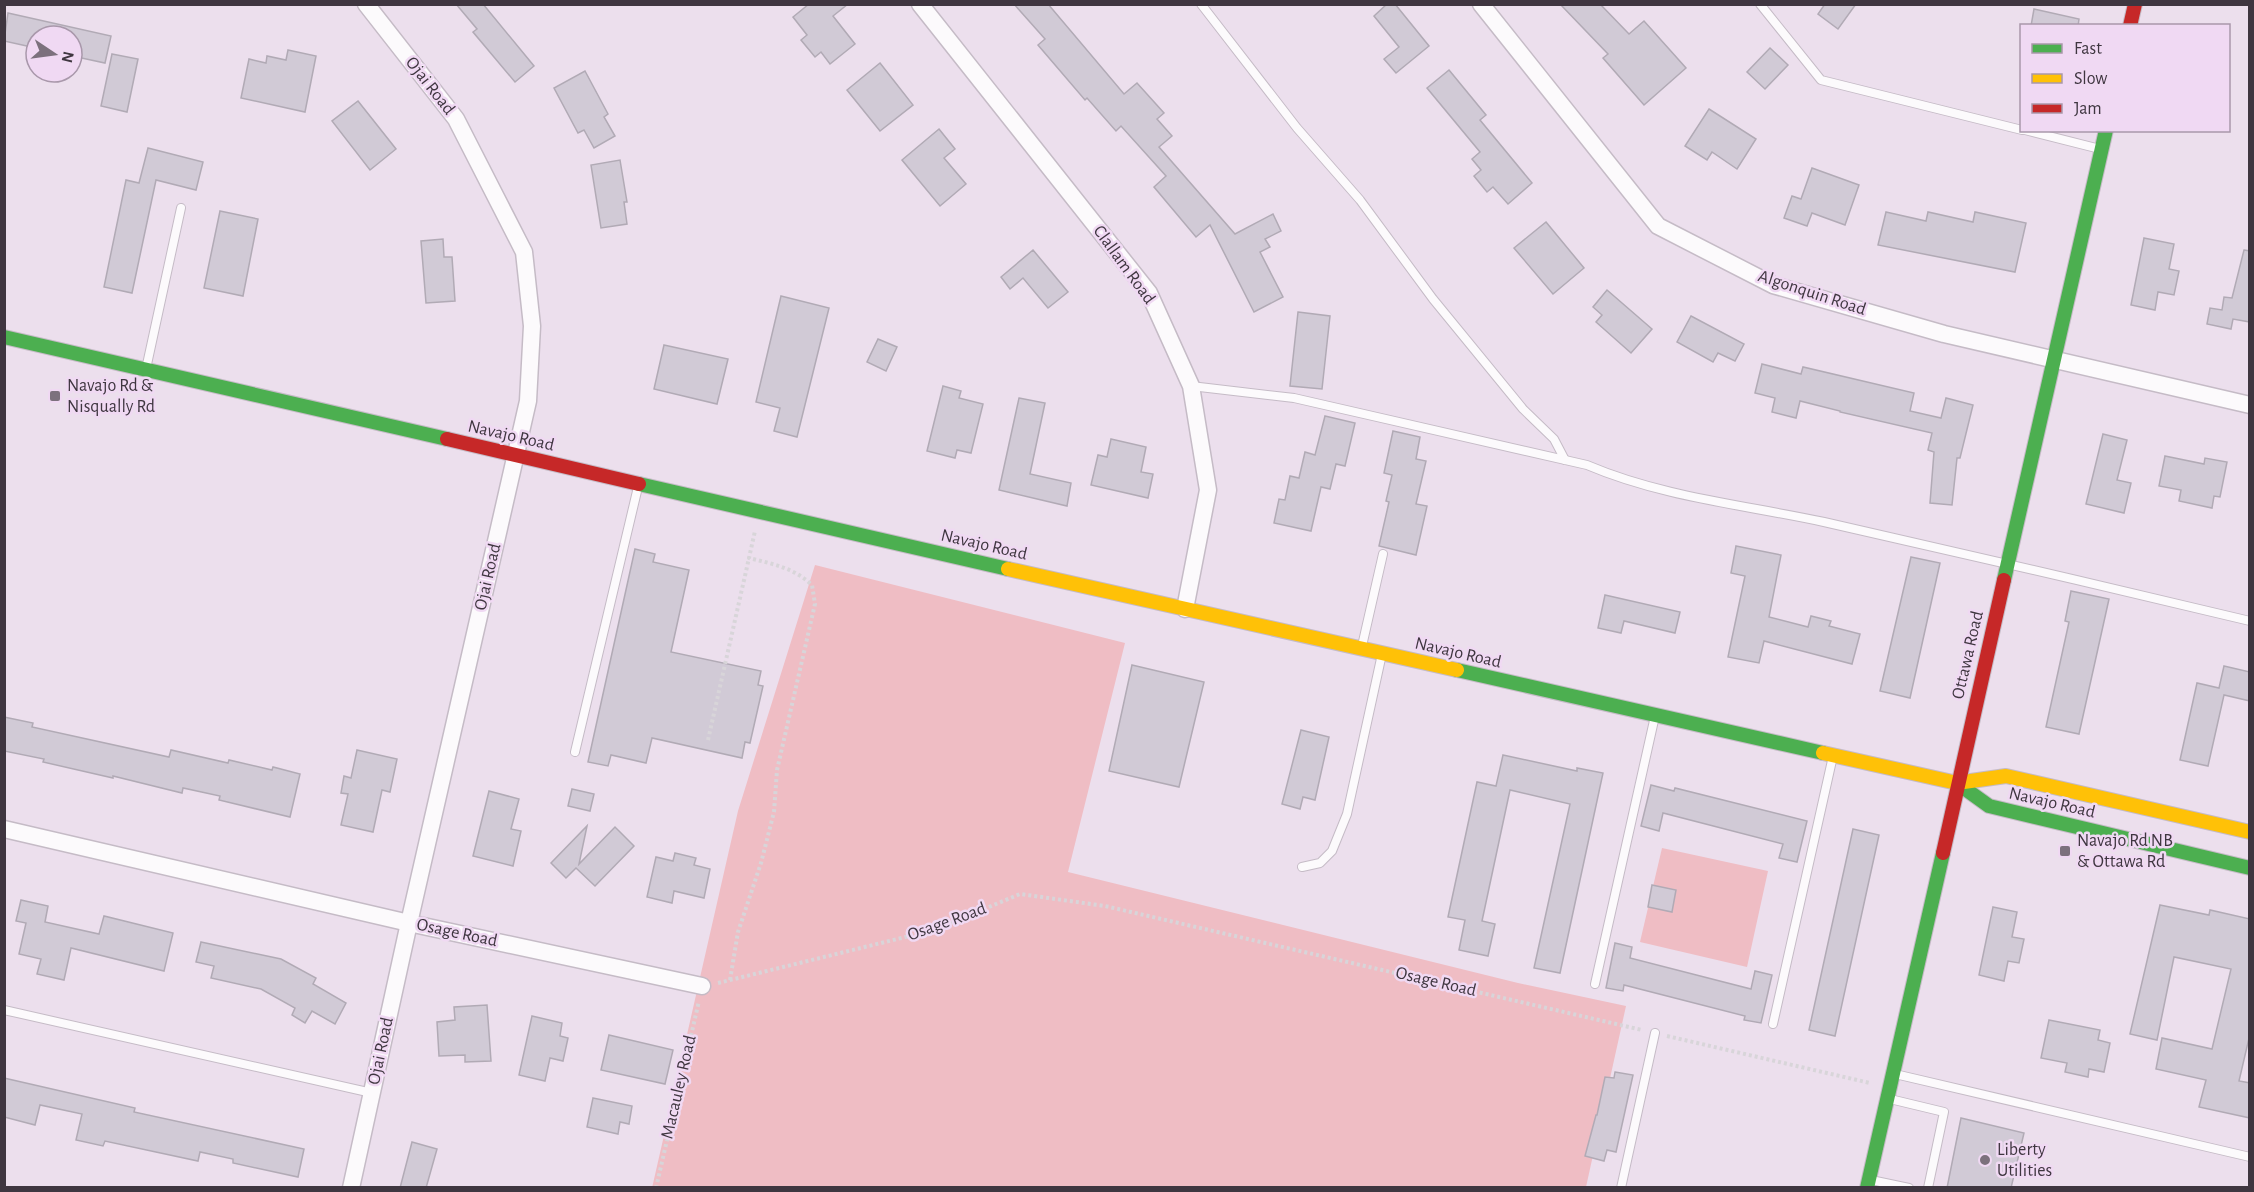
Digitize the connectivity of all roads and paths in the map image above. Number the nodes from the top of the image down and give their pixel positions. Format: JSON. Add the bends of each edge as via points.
{"nodes":[{"id":1,"x":366,"y":4,"type":"edge"},
{"id":2,"x":920,"y":4,"type":"edge"},
{"id":3,"x":1201,"y":4,"type":"edge"},
{"id":4,"x":1481,"y":4,"type":"edge"},
{"id":5,"x":1760,"y":4,"type":"edge"},
{"id":6,"x":2135,"y":4,"type":"edge"},
{"id":7,"x":2130,"y":24,"type":"edge"},
{"id":8,"x":2020,"y":129,"type":"edge"},
{"id":9,"x":2031,"y":132,"type":"edge"},
{"id":10,"x":2106,"y":132,"type":"edge"},
{"id":11,"x":2102,"y":150,"type":"junction"},
{"id":12,"x":181,"y":208,"type":"dead end"},
{"id":13,"x":4,"y":337,"type":"edge"},
{"id":14,"x":2054,"y":360,"type":"junction"},
{"id":15,"x":146,"y":370,"type":"junction"},
{"id":16,"x":1191,"y":386,"type":"junction"},
{"id":17,"x":2250,"y":405,"type":"edge"},
{"id":18,"x":515,"y":456,"type":"junction"},
{"id":19,"x":1565,"y":460,"type":"junction"},
{"id":20,"x":639,"y":484,"type":"junction"},
{"id":21,"x":760,"y":512,"type":"junction"},
{"id":22,"x":1383,"y":554,"type":"dead end"},
{"id":23,"x":749,"y":558,"type":"junction"},
{"id":24,"x":2007,"y":563,"type":"junction"},
{"id":25,"x":1185,"y":609,"type":"junction"},
{"id":26,"x":2250,"y":621,"type":"edge"},
{"id":27,"x":1361,"y":649,"type":"junction"},
{"id":28,"x":1382,"y":654,"type":"junction"},
{"id":29,"x":1655,"y":715,"type":"junction"},
{"id":30,"x":708,"y":741,"type":"dead end"},
{"id":31,"x":575,"y":752,"type":"dead end"},
{"id":32,"x":1833,"y":756,"type":"junction"},
{"id":33,"x":1957,"y":783,"type":"junction"},
{"id":34,"x":4,"y":829,"type":"edge"},
{"id":35,"x":2250,"y":832,"type":"edge"},
{"id":36,"x":1302,"y":867,"type":"dead end"},
{"id":37,"x":2250,"y":868,"type":"edge"},
{"id":38,"x":409,"y":923,"type":"junction"},
{"id":39,"x":730,"y":980,"type":"junction"},
{"id":40,"x":1595,"y":984,"type":"dead end"},
{"id":41,"x":702,"y":986,"type":"junction"},
{"id":42,"x":4,"y":1010,"type":"edge"},
{"id":43,"x":1773,"y":1024,"type":"dead end"},
{"id":44,"x":1655,"y":1033,"type":"junction"},
{"id":45,"x":1889,"y":1086,"type":"junction"},
{"id":46,"x":372,"y":1093,"type":"junction"},
{"id":47,"x":2250,"y":1157,"type":"edge"},
{"id":48,"x":1868,"y":1184,"type":"edge"},
{"id":49,"x":351,"y":1188,"type":"edge"},
{"id":50,"x":656,"y":1188,"type":"edge"},
{"id":51,"x":1621,"y":1188,"type":"edge"},
{"id":52,"x":1908,"y":1188,"type":"edge"},
{"id":53,"x":1928,"y":1188,"type":"edge"}],
"edges":[{"from":1,"to":18,"type":"street","name":"Ojai Road","via":[[456,119],[524,252],[532,326],[528,401]]},
{"from":2,"to":16,"type":"street","name":"Clallam Road","via":[[1149,293]]},
{"from":3,"to":19,"type":"lane","via":[[1297,128],[1360,200],[1433,299],[1523,409],[1554,438]]},
{"from":4,"to":14,"type":"street","name":"Algonquin Road","via":[[1658,226],[1773,285],[1944,334]]},
{"from":5,"to":8,"type":"lane","via":[[1821,80]]},
{"from":6,"to":7,"type":"main road"},
{"from":9,"to":11,"type":"lane"},
{"from":10,"to":11,"type":"main road","name":"Ottawa Road"},
{"from":11,"to":14,"type":"main road","name":"Ottawa Road"},
{"from":12,"to":15,"type":"lane"},
{"from":13,"to":15,"type":"main road","name":"Navajo Road"},
{"from":14,"to":17,"type":"street","name":"Algonquin Road"},
{"from":14,"to":24,"type":"main road","name":"Ottawa Road"},
{"from":15,"to":18,"type":"main road","name":"Navajo Road"},
{"from":16,"to":19,"type":"lane","via":[[1294,398]]},
{"from":16,"to":25,"type":"street","name":"Clallam Road","via":[[1208,490]]},
{"from":18,"to":20,"type":"main road","name":"Navajo Road"},
{"from":18,"to":38,"type":"street","name":"Ojai Road"},
{"from":19,"to":24,"type":"lane","via":[[1673,493]]},
{"from":20,"to":21,"type":"main road","name":"Navajo Road"},
{"from":20,"to":31,"type":"lane"},
{"from":21,"to":23,"type":"path"},
{"from":21,"to":25,"type":"main road","name":"Navajo Road"},
{"from":22,"to":27,"type":"lane"},
{"from":23,"to":30,"type":"path"},
{"from":23,"to":39,"type":"path","via":[[800,574],[812,585],[815,604],[777,770],[774,812],[738,932]]},
{"from":24,"to":26,"type":"lane"},
{"from":24,"to":33,"type":"main road","name":"Ottawa Road"},
{"from":25,"to":27,"type":"main road","name":"Navajo Road"},
{"from":27,"to":28,"type":"main road","name":"Navajo Road"},
{"from":28,"to":29,"type":"main road","name":"Navajo Road"},
{"from":28,"to":36,"type":"lane","via":[[1347,814],[1332,851],[1320,863]]},
{"from":29,"to":32,"type":"main road","name":"Navajo Road"},
{"from":29,"to":40,"type":"lane"},
{"from":32,"to":33,"type":"main road","name":"Navajo Road"},
{"from":32,"to":43,"type":"lane"},
{"from":33,"to":35,"type":"main road","name":"Navajo Road","via":[[2006,776]]},
{"from":33,"to":37,"type":"main road","name":"Navajo Road","via":[[1989,806]]},
{"from":33,"to":45,"type":"main road","name":"Ottawa Road"},
{"from":34,"to":38,"type":"street","name":"Osage Road"},
{"from":38,"to":41,"type":"street","name":"Osage Road"},
{"from":38,"to":46,"type":"street","name":"Ojai Road"},
{"from":39,"to":41,"type":"path","name":"Osage Road"},
{"from":39,"to":44,"type":"path","name":"Osage Road","via":[[934,930],[1020,894],[1105,906]]},
{"from":41,"to":50,"type":"path","name":"Macauley Road"},
{"from":42,"to":46,"type":"lane"},
{"from":44,"to":45,"type":"path","name":"Osage Road"},
{"from":44,"to":51,"type":"lane"},
{"from":45,"to":47,"type":"lane"},
{"from":45,"to":48,"type":"main road","name":"Ottawa Road"},
{"from":45,"to":53,"type":"lane","via":[[1944,1112]]},
{"from":46,"to":49,"type":"street","name":"Ojai Road"},
{"from":48,"to":52,"type":"lane"}]}
